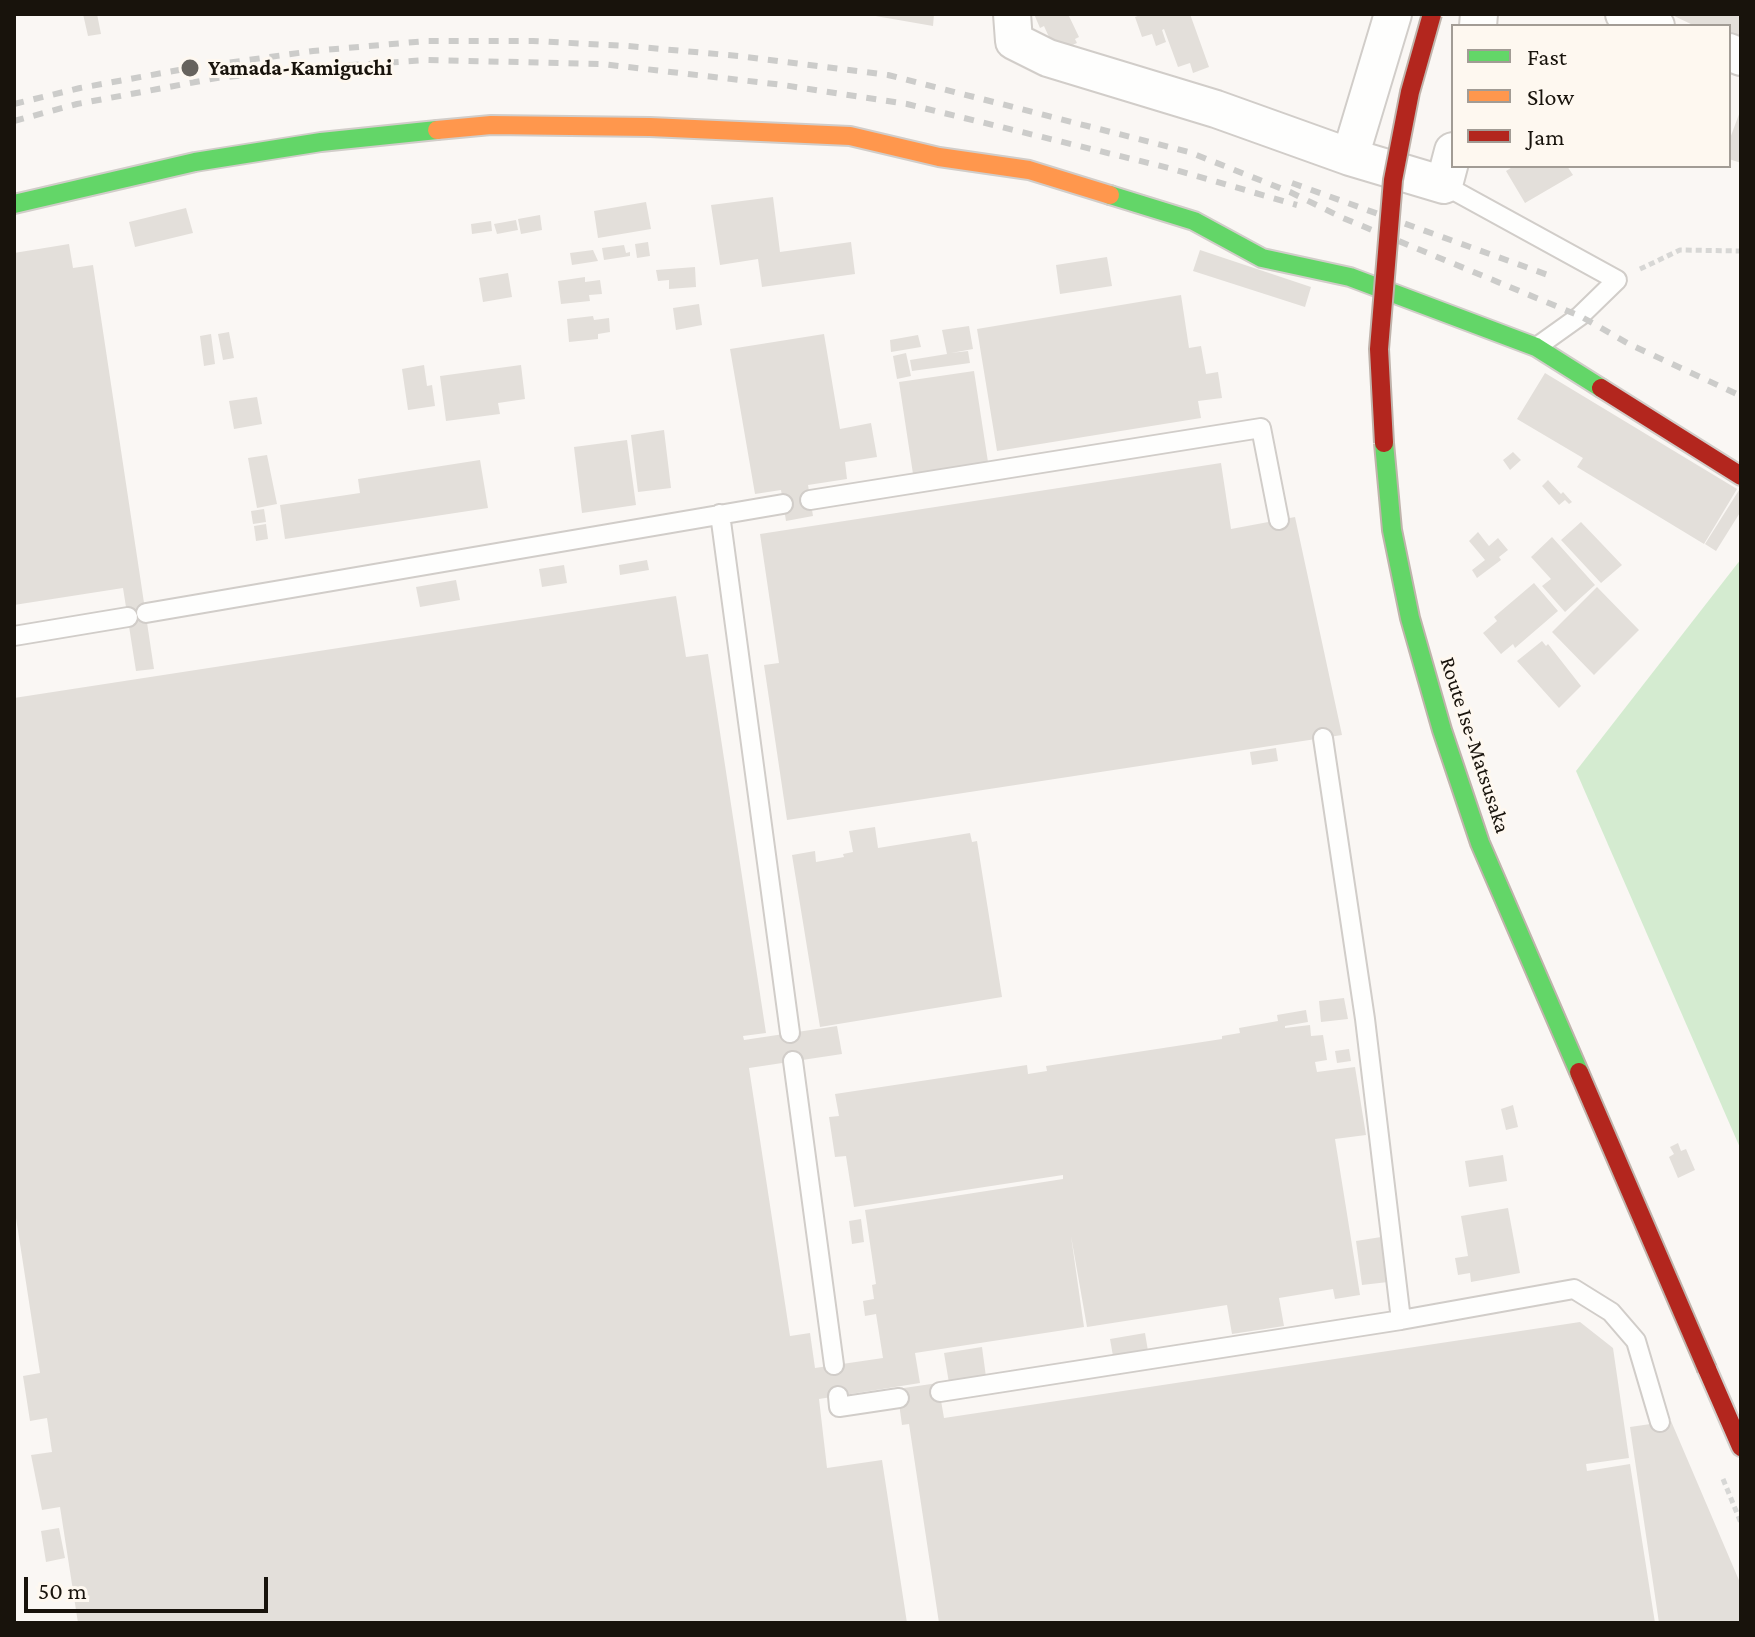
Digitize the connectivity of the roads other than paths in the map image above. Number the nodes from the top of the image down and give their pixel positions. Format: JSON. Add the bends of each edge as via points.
{"nodes":[{"id":1,"x":1012,"y":14,"type":"edge"},
{"id":2,"x":1393,"y":14,"type":"edge"},
{"id":3,"x":1432,"y":14,"type":"edge"},
{"id":4,"x":1624,"y":14,"type":"edge"},
{"id":5,"x":1651,"y":24,"type":"edge"},
{"id":6,"x":1350,"y":157,"type":"junction"},
{"id":7,"x":1449,"y":168,"type":"edge"},
{"id":8,"x":14,"y":204,"type":"edge"},
{"id":9,"x":1536,"y":347,"type":"junction"},
{"id":10,"x":1741,"y":476,"type":"edge"},
{"id":11,"x":810,"y":500,"type":"dead end"},
{"id":12,"x":783,"y":504,"type":"dead end"},
{"id":13,"x":720,"y":514,"type":"junction"},
{"id":14,"x":1279,"y":520,"type":"dead end"},
{"id":15,"x":14,"y":636,"type":"edge"},
{"id":16,"x":1323,"y":738,"type":"dead end"},
{"id":17,"x":790,"y":1033,"type":"dead end"},
{"id":18,"x":793,"y":1061,"type":"dead end"},
{"id":19,"x":1401,"y":1320,"type":"junction"},
{"id":20,"x":834,"y":1365,"type":"dead end"},
{"id":21,"x":940,"y":1392,"type":"dead end"},
{"id":22,"x":838,"y":1396,"type":"dead end"},
{"id":23,"x":899,"y":1398,"type":"dead end"},
{"id":24,"x":1660,"y":1422,"type":"dead end"},
{"id":25,"x":1741,"y":1447,"type":"edge"}],
"edges":[{"from":1,"to":6,"type":"street","via":[[1014,41],[1048,58]]},
{"from":2,"to":6,"type":"street"},
{"from":3,"to":25,"type":"street","name":"Route Ise-Matsusaka","bridge":true,"via":[[1393,180],[1379,349],[1392,530],[1404,588],[1442,730],[1480,843]]},
{"from":4,"to":5,"type":"street"},
{"from":6,"to":7,"type":"street"},
{"from":7,"to":9,"type":"lane","via":[[1617,280],[1580,316]]},
{"from":8,"to":9,"type":"street","via":[[195,162],[321,142],[491,125],[850,136],[939,157],[1029,170],[1164,211],[1262,258],[1350,277]]},
{"from":9,"to":10,"type":"street"},
{"from":11,"to":14,"type":"lane","via":[[1261,428]]},
{"from":12,"to":13,"type":"lane"},
{"from":13,"to":15,"type":"lane"},
{"from":13,"to":17,"type":"lane"},
{"from":16,"to":19,"type":"lane","via":[[1365,1019]]},
{"from":18,"to":20,"type":"lane"},
{"from":19,"to":21,"type":"lane"},
{"from":19,"to":24,"type":"lane","via":[[1574,1289],[1611,1312],[1636,1341]]},
{"from":22,"to":23,"type":"lane","via":[[839,1407]]}]}
